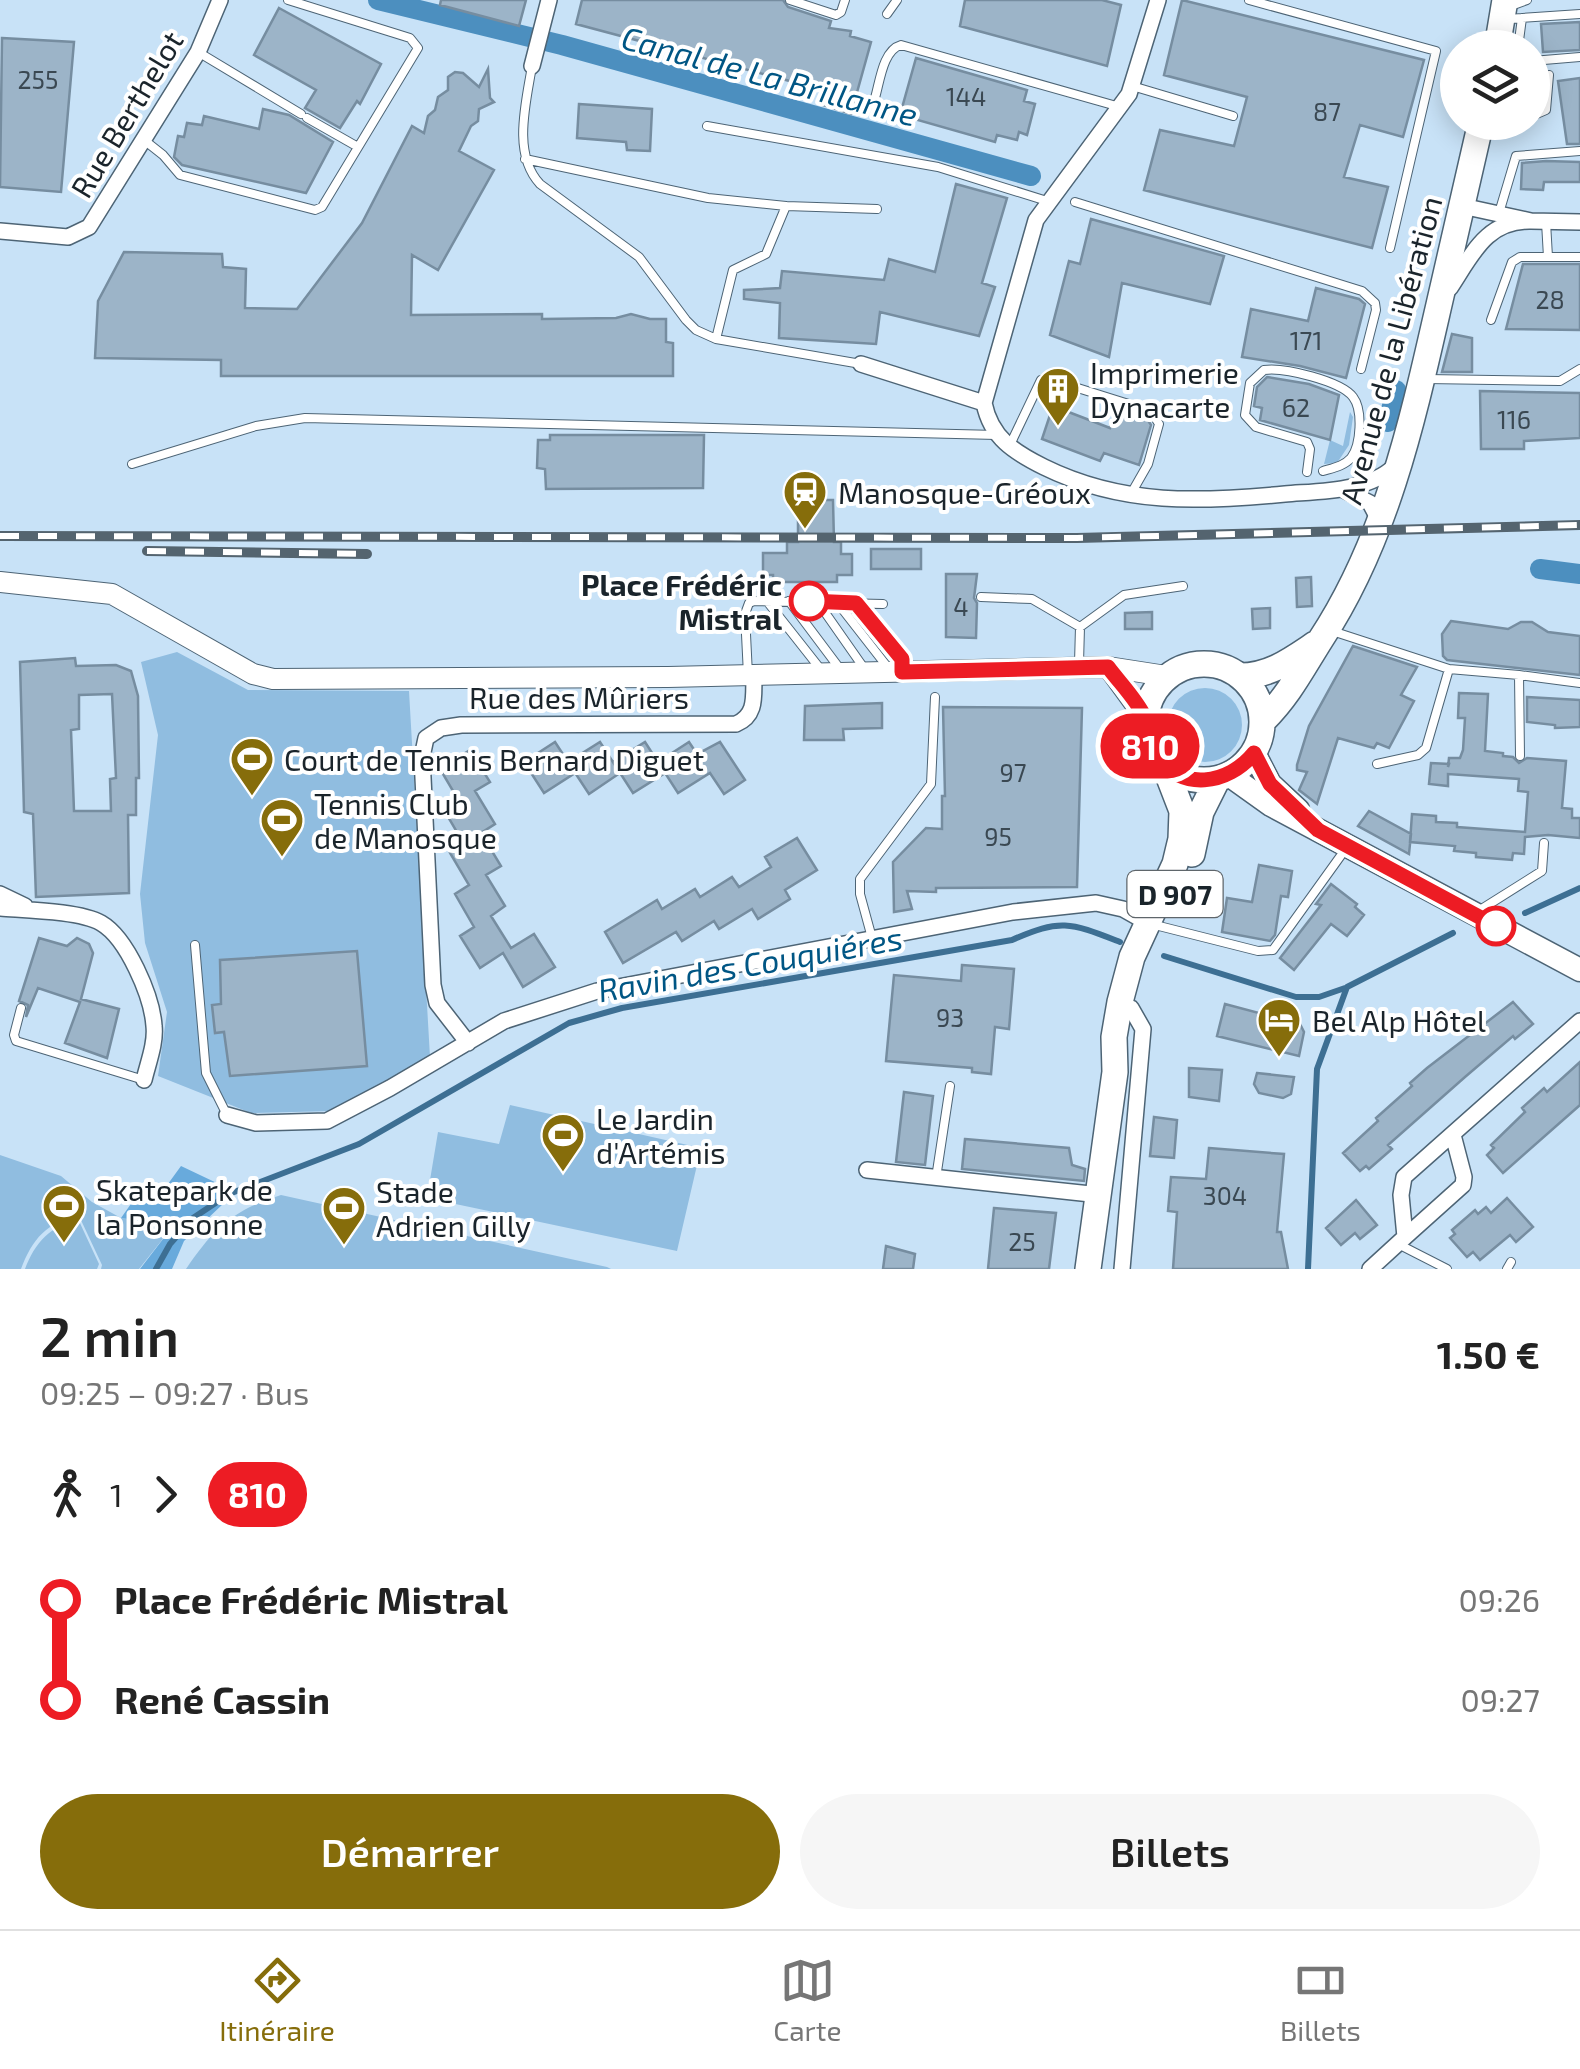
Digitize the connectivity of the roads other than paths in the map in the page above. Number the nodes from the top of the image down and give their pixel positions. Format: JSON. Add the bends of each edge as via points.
{"nodes":[{"id":1,"x":220,"y":0,"type":"edge"},
{"id":2,"x":288,"y":0,"type":"edge"},
{"id":3,"x":548,"y":0,"type":"edge"},
{"id":4,"x":790,"y":0,"type":"edge"},
{"id":5,"x":845,"y":0,"type":"edge"},
{"id":6,"x":897,"y":0,"type":"edge"},
{"id":7,"x":1156,"y":0,"type":"edge"},
{"id":8,"x":1249,"y":0,"type":"edge"},
{"id":9,"x":1512,"y":9,"type":"edge"},
{"id":10,"x":887,"y":14,"type":"dead end"},
{"id":11,"x":1580,"y":14,"type":"edge"},
{"id":12,"x":198,"y":52,"type":"junction"},
{"id":13,"x":1580,"y":57,"type":"edge"},
{"id":14,"x":1550,"y":60,"type":"edge"},
{"id":15,"x":532,"y":66,"type":"joint"},
{"id":16,"x":1132,"y":86,"type":"junction"},
{"id":17,"x":875,"y":98,"type":"dead end"},
{"id":18,"x":1120,"y":107,"type":"junction"},
{"id":19,"x":1233,"y":116,"type":"dead end"},
{"id":20,"x":707,"y":126,"type":"dead end"},
{"id":21,"x":144,"y":140,"type":"junction"},
{"id":22,"x":1477,"y":140,"type":"edge"},
{"id":23,"x":358,"y":147,"type":"junction"},
{"id":24,"x":1580,"y":151,"type":"edge"},
{"id":25,"x":525,"y":159,"type":"junction"},
{"id":26,"x":1047,"y":202,"type":"junction"},
{"id":27,"x":1075,"y":202,"type":"dead end"},
{"id":28,"x":786,"y":206,"type":"junction"},
{"id":29,"x":1462,"y":206,"type":"junction"},
{"id":30,"x":877,"y":209,"type":"dead end"},
{"id":31,"x":1499,"y":213,"type":"junction"},
{"id":32,"x":1539,"y":221,"type":"junction"},
{"id":33,"x":1580,"y":222,"type":"edge"},
{"id":34,"x":0,"y":231,"type":"edge"},
{"id":35,"x":1390,"y":248,"type":"dead end"},
{"id":36,"x":1548,"y":257,"type":"junction"},
{"id":37,"x":1580,"y":257,"type":"edge"},
{"id":38,"x":1439,"y":304,"type":"junction"},
{"id":39,"x":1492,"y":320,"type":"dead end"},
{"id":40,"x":716,"y":338,"type":"junction"},
{"id":41,"x":860,"y":364,"type":"joint"},
{"id":42,"x":1362,"y":370,"type":"dead end"},
{"id":43,"x":1580,"y":370,"type":"edge"},
{"id":44,"x":1422,"y":380,"type":"junction"},
{"id":45,"x":984,"y":403,"type":"junction"},
{"id":46,"x":1003,"y":441,"type":"junction"},
{"id":47,"x":1401,"y":459,"type":"junction"},
{"id":48,"x":132,"y":464,"type":"dead end"},
{"id":49,"x":1307,"y":472,"type":"dead end"},
{"id":50,"x":1323,"y":472,"type":"dead end"},
{"id":51,"x":1342,"y":488,"type":"junction"},
{"id":52,"x":1129,"y":496,"type":"junction"},
{"id":53,"x":1380,"y":521,"type":"junction"},
{"id":54,"x":0,"y":582,"type":"edge"},
{"id":55,"x":1183,"y":586,"type":"dead end"},
{"id":56,"x":982,"y":596,"type":"dead end"},
{"id":57,"x":766,"y":600,"type":"junction"},
{"id":58,"x":789,"y":601,"type":"junction"},
{"id":59,"x":817,"y":601,"type":"junction"},
{"id":60,"x":836,"y":601,"type":"junction"},
{"id":61,"x":856,"y":603,"type":"junction"},
{"id":62,"x":884,"y":604,"type":"dead end"},
{"id":63,"x":1080,"y":626,"type":"junction"},
{"id":64,"x":1324,"y":636,"type":"junction"},
{"id":65,"x":1108,"y":667,"type":"junction"},
{"id":66,"x":1079,"y":668,"type":"junction"},
{"id":67,"x":1449,"y":669,"type":"junction"},
{"id":68,"x":832,"y":672,"type":"junction"},
{"id":69,"x":867,"y":672,"type":"junction"},
{"id":70,"x":897,"y":672,"type":"junction"},
{"id":71,"x":751,"y":675,"type":"junction"},
{"id":72,"x":1518,"y":675,"type":"junction"},
{"id":73,"x":1166,"y":676,"type":"junction"},
{"id":74,"x":1240,"y":676,"type":"junction"},
{"id":75,"x":1580,"y":683,"type":"edge"},
{"id":76,"x":935,"y":698,"type":"dead end"},
{"id":77,"x":1145,"y":718,"type":"junction"},
{"id":78,"x":1264,"y":720,"type":"junction"},
{"id":79,"x":1254,"y":753,"type":"junction"},
{"id":80,"x":1520,"y":756,"type":"dead end"},
{"id":81,"x":1377,"y":764,"type":"dead end"},
{"id":82,"x":1166,"y":767,"type":"junction"},
{"id":83,"x":1223,"y":778,"type":"junction"},
{"id":84,"x":1318,"y":830,"type":"junction"},
{"id":85,"x":1544,"y":844,"type":"dead end"},
{"id":86,"x":1348,"y":845,"type":"junction"},
{"id":87,"x":0,"y":894,"type":"edge"},
{"id":88,"x":0,"y":908,"type":"edge"},
{"id":89,"x":33,"y":910,"type":"junction"},
{"id":90,"x":1466,"y":910,"type":"junction"},
{"id":91,"x":1152,"y":924,"type":"junction"},
{"id":92,"x":872,"y":938,"type":"junction"},
{"id":93,"x":195,"y":945,"type":"dead end"},
{"id":94,"x":1580,"y":970,"type":"edge"},
{"id":95,"x":20,"y":1008,"type":"dead end"},
{"id":96,"x":1132,"y":1008,"type":"junction"},
{"id":97,"x":1580,"y":1021,"type":"edge"},
{"id":98,"x":468,"y":1043,"type":"junction"},
{"id":99,"x":1116,"y":1072,"type":"junction"},
{"id":100,"x":144,"y":1080,"type":"joint"},
{"id":101,"x":950,"y":1086,"type":"dead end"},
{"id":102,"x":228,"y":1115,"type":"joint"},
{"id":103,"x":1453,"y":1135,"type":"junction"},
{"id":104,"x":868,"y":1170,"type":"dead end"},
{"id":105,"x":936,"y":1178,"type":"junction"},
{"id":106,"x":1100,"y":1195,"type":"junction"},
{"id":107,"x":1402,"y":1240,"type":"junction"},
{"id":108,"x":1088,"y":1269,"type":"edge"},
{"id":109,"x":1122,"y":1269,"type":"edge"},
{"id":110,"x":1370,"y":1269,"type":"edge"},
{"id":111,"x":1447,"y":1269,"type":"edge"}],
"edges":[{"from":1,"to":12,"type":"street","name":"Rue Berthelot"},
{"from":2,"to":23,"type":"lane","via":[[417,44]]},
{"from":3,"to":15,"type":"street"},
{"from":4,"to":5,"type":"lane","via":[[836,15]]},
{"from":6,"to":10,"type":"lane"},
{"from":7,"to":16,"type":"street"},
{"from":8,"to":35,"type":"lane","via":[[1436,51]]},
{"from":9,"to":11,"type":"lane"},
{"from":12,"to":21,"type":"street","name":"Rue Berthelot"},
{"from":12,"to":23,"type":"lane"},
{"from":13,"to":14,"type":"lane"},
{"from":15,"to":25,"type":"lane"},
{"from":16,"to":18,"type":"street"},
{"from":16,"to":19,"type":"lane"},
{"from":17,"to":18,"type":"lane","via":[[889,53],[901,45]]},
{"from":18,"to":26,"type":"street"},
{"from":20,"to":26,"type":"lane","via":[[919,163]]},
{"from":21,"to":23,"type":"lane","via":[[180,176],[315,210]]},
{"from":21,"to":34,"type":"street","name":"Rue Berthelot","via":[[82,233]]},
{"from":22,"to":29,"type":"main road","name":"Avenue de la Libération"},
{"from":24,"to":31,"type":"lane","via":[[1516,156]]},
{"from":25,"to":28,"type":"lane","via":[[708,198]]},
{"from":25,"to":40,"type":"lane","via":[[540,184],[640,257],[686,320]]},
{"from":26,"to":45,"type":"street","via":[[1036,220]]},
{"from":27,"to":42,"type":"lane","via":[[1362,291],[1376,310]]},
{"from":28,"to":30,"type":"lane"},
{"from":28,"to":40,"type":"lane","via":[[766,254],[733,270]]},
{"from":29,"to":31,"type":"street"},
{"from":29,"to":38,"type":"main road","name":"Avenue de la Libération"},
{"from":31,"to":32,"type":"street"},
{"from":32,"to":33,"type":"street"},
{"from":32,"to":36,"type":"lane"},
{"from":32,"to":38,"type":"street","via":[[1508,222],[1488,235]]},
{"from":36,"to":37,"type":"lane"},
{"from":36,"to":39,"type":"lane","via":[[1512,262]]},
{"from":38,"to":44,"type":"main road","name":"Avenue de la Libération"},
{"from":40,"to":41,"type":"lane"},
{"from":41,"to":45,"type":"street"},
{"from":43,"to":44,"type":"lane","via":[[1560,381]]},
{"from":44,"to":47,"type":"main road","name":"Avenue de la Libération"},
{"from":45,"to":46,"type":"street"},
{"from":46,"to":48,"type":"lane","via":[[305,418]]},
{"from":46,"to":52,"type":"street","via":[[1060,474]]},
{"from":46,"to":52,"type":"lane","via":[[1041,380],[1151,411],[1159,424],[1148,464]]},
{"from":47,"to":51,"type":"street","via":[[1378,477]]},
{"from":47,"to":53,"type":"main road","name":"Avenue de la Libération"},
{"from":49,"to":50,"type":"lane","via":[[1307,442],[1256,427],[1246,415],[1250,383],[1264,370],[1327,382],[1356,401],[1356,448],[1345,464]]},
{"from":51,"to":52,"type":"street","via":[[1209,501]]},
{"from":51,"to":53,"type":"street","via":[[1370,503]]},
{"from":53,"to":64,"type":"main road","name":"Avenue de la Libération"},
{"from":54,"to":71,"type":"street","via":[[112,594],[252,674],[273,679]]},
{"from":55,"to":63,"type":"lane","via":[[1124,595]]},
{"from":56,"to":63,"type":"lane","via":[[1032,600]]},
{"from":57,"to":58,"type":"lane"},
{"from":57,"to":68,"type":"lane","via":[[790,634]]},
{"from":57,"to":71,"type":"lane","via":[[746,607]]},
{"from":58,"to":59,"type":"lane"},
{"from":58,"to":68,"type":"lane"},
{"from":59,"to":60,"type":"lane"},
{"from":59,"to":69,"type":"lane"},
{"from":60,"to":61,"type":"lane"},
{"from":60,"to":70,"type":"lane"},
{"from":61,"to":62,"type":"lane"},
{"from":61,"to":70,"type":"lane","via":[[902,659]]},
{"from":63,"to":66,"type":"lane"},
{"from":64,"to":67,"type":"lane"},
{"from":64,"to":74,"type":"main road","name":"Avenue de la Libération","via":[[1277,669]]},
{"from":64,"to":78,"type":"main road","name":"Avenue de la Libération","via":[[1293,689]]},
{"from":65,"to":66,"type":"street"},
{"from":65,"to":73,"type":"street"},
{"from":65,"to":77,"type":"street"},
{"from":66,"to":70,"type":"street"},
{"from":67,"to":72,"type":"lane"},
{"from":67,"to":81,"type":"lane","via":[[1426,748]]},
{"from":68,"to":69,"type":"street"},
{"from":68,"to":71,"type":"street"},
{"from":69,"to":70,"type":"street"},
{"from":71,"to":98,"type":"street","name":"Rue des Mûriers","via":[[751,712],[736,724],[461,725],[426,738],[434,992]]},
{"from":72,"to":75,"type":"lane"},
{"from":72,"to":80,"type":"lane"},
{"from":73,"to":74,"type":"main road","via":[[1199,664]]},
{"from":73,"to":77,"type":"main road"},
{"from":74,"to":78,"type":"main road"},
{"from":76,"to":92,"type":"lane","via":[[931,784],[860,879]]},
{"from":77,"to":82,"type":"main road","via":[[1146,736]]},
{"from":78,"to":79,"type":"main road"},
{"from":79,"to":83,"type":"main road"},
{"from":79,"to":84,"type":"main road","via":[[1270,784]]},
{"from":82,"to":83,"type":"main road","via":[[1199,781]]},
{"from":82,"to":91,"type":"main road","number":"D 907","via":[[1182,811],[1181,839]]},
{"from":83,"to":84,"type":"main road"},
{"from":83,"to":91,"type":"main road","number":"D 907","via":[[1200,812],[1194,850]]},
{"from":84,"to":86,"type":"main road"},
{"from":85,"to":90,"type":"lane","via":[[1542,871]]},
{"from":86,"to":90,"type":"main road"},
{"from":86,"to":91,"type":"lane","via":[[1272,950]]},
{"from":87,"to":89,"type":"street"},
{"from":88,"to":89,"type":"street"},
{"from":89,"to":100,"type":"street","via":[[99,922],[123,943],[155,1028]]},
{"from":90,"to":94,"type":"main road"},
{"from":91,"to":92,"type":"street","via":[[1112,905],[1075,904]]},
{"from":91,"to":96,"type":"main road","number":"D 907"},
{"from":91,"to":99,"type":"main road","number":"D 907","via":[[1132,956],[1120,1002]]},
{"from":92,"to":98,"type":"street","via":[[597,991],[515,1016]]},
{"from":93,"to":102,"type":"lane","via":[[205,1066]]},
{"from":95,"to":100,"type":"lane","via":[[16,1041]]},
{"from":96,"to":99,"type":"main road","number":"D 907"},
{"from":96,"to":109,"type":"street","via":[[1143,1030]]},
{"from":97,"to":103,"type":"street"},
{"from":98,"to":102,"type":"street","via":[[327,1121],[256,1124]]},
{"from":99,"to":106,"type":"main road","number":"D 907"},
{"from":101,"to":105,"type":"lane"},
{"from":103,"to":107,"type":"street","via":[[1403,1180]]},
{"from":103,"to":107,"type":"street","via":[[1462,1185]]},
{"from":104,"to":105,"type":"street"},
{"from":105,"to":106,"type":"street"},
{"from":106,"to":108,"type":"main road","number":"D 907"},
{"from":107,"to":110,"type":"street"},
{"from":107,"to":111,"type":"lane"}]}
